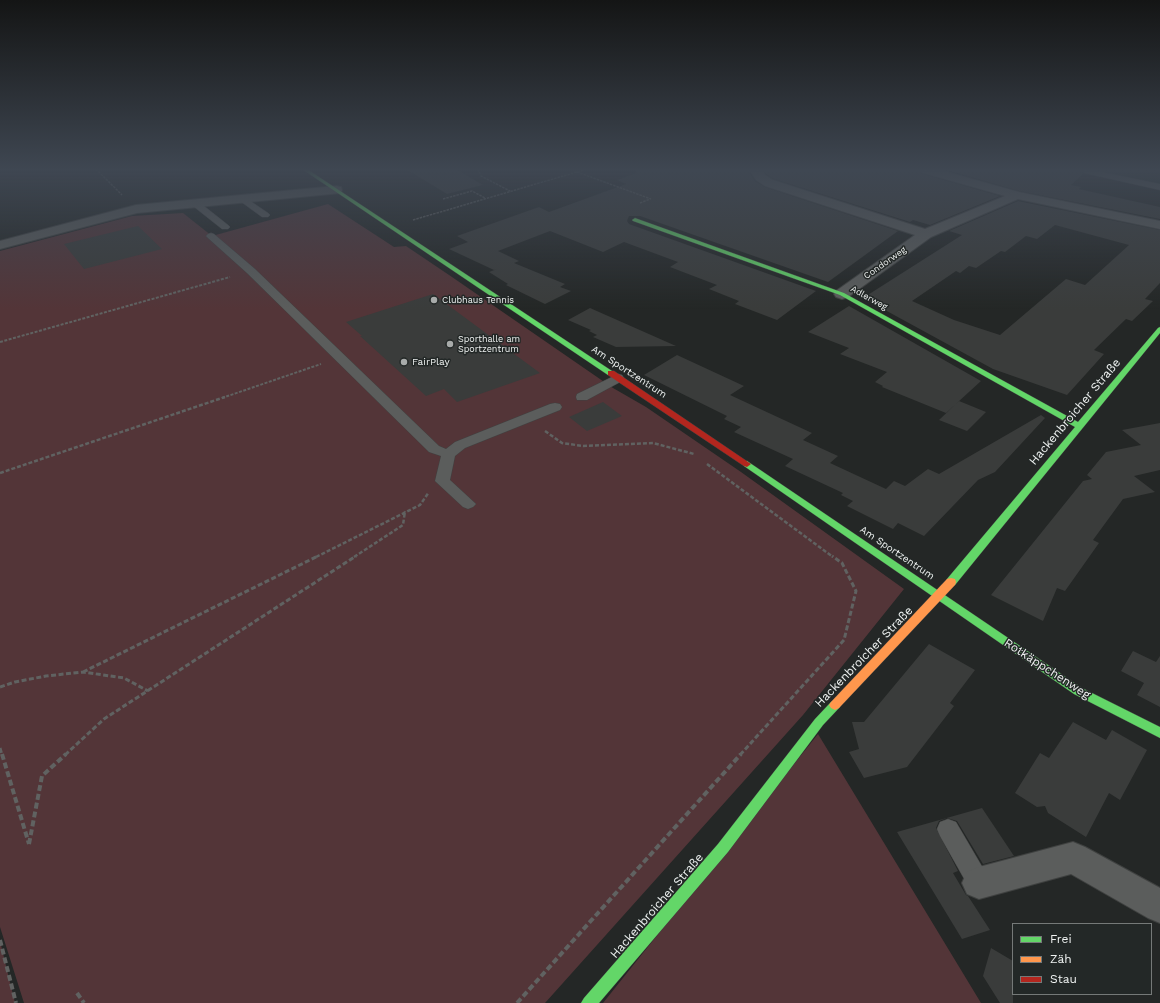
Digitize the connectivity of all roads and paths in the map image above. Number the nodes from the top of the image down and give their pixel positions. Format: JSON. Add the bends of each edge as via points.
{"nodes":[{"id":1,"x":110,"y":216,"type":"edge"},
{"id":2,"x":211,"y":216,"type":"edge"},
{"id":3,"x":374,"y":216,"type":"edge"},
{"id":4,"x":426,"y":216,"type":"edge"},
{"id":5,"x":870,"y":216,"type":"edge"},
{"id":6,"x":968,"y":216,"type":"edge"},
{"id":7,"x":1116,"y":216,"type":"edge"},
{"id":8,"x":635,"y":220,"type":"dead end"},
{"id":9,"x":1160,"y":225,"type":"edge"},
{"id":10,"x":389,"y":226,"type":"junction"},
{"id":11,"x":225,"y":227,"type":"dead end"},
{"id":12,"x":926,"y":234,"type":"junction"},
{"id":13,"x":212,"y":236,"type":"dead end"},
{"id":14,"x":0,"y":245,"type":"edge"},
{"id":15,"x":251,"y":271,"type":"junction"},
{"id":16,"x":842,"y":294,"type":"junction"},
{"id":17,"x":1160,"y":329,"type":"edge"},
{"id":18,"x":0,"y":342,"type":"edge"},
{"id":19,"x":341,"y":357,"type":"junction"},
{"id":20,"x":618,"y":378,"type":"junction"},
{"id":21,"x":582,"y":397,"type":"dead end"},
{"id":22,"x":555,"y":407,"type":"dead end"},
{"id":23,"x":526,"y":418,"type":"junction"},
{"id":24,"x":1079,"y":426,"type":"junction"},
{"id":25,"x":448,"y":454,"type":"junction"},
{"id":26,"x":699,"y":457,"type":"dead end"},
{"id":27,"x":705,"y":462,"type":"dead end"},
{"id":28,"x":0,"y":473,"type":"edge"},
{"id":29,"x":430,"y":491,"type":"dead end"},
{"id":30,"x":468,"y":504,"type":"dead end"},
{"id":31,"x":405,"y":511,"type":"junction"},
{"id":32,"x":939,"y":596,"type":"junction"},
{"id":33,"x":83,"y":672,"type":"junction"},
{"id":34,"x":0,"y":687,"type":"edge"},
{"id":35,"x":148,"y":691,"type":"junction"},
{"id":36,"x":1160,"y":733,"type":"edge"},
{"id":37,"x":0,"y":748,"type":"edge"},
{"id":38,"x":948,"y":829,"type":"dead end"},
{"id":39,"x":979,"y":883,"type":"joint"},
{"id":40,"x":1160,"y":906,"type":"edge"},
{"id":41,"x":0,"y":940,"type":"edge"},
{"id":42,"x":77,"y":993,"type":"dead end"},
{"id":43,"x":16,"y":1003,"type":"edge"},
{"id":44,"x":84,"y":1003,"type":"edge"},
{"id":45,"x":517,"y":1003,"type":"edge"},
{"id":46,"x":589,"y":1003,"type":"edge"}],
"edges":[{"from":1,"to":14,"type":"street"},
{"from":2,"to":11,"type":"lane"},
{"from":3,"to":10,"type":"street","name":"Am Sportzentrum"},
{"from":4,"to":10,"type":"path"},
{"from":5,"to":12,"type":"street"},
{"from":6,"to":12,"type":"street","name":"Condorweg"},
{"from":7,"to":9,"type":"street"},
{"from":8,"to":16,"type":"street","name":"Adlerweg"},
{"from":10,"to":20,"type":"street","name":"Am Sportzentrum"},
{"from":12,"to":16,"type":"street","name":"Condorweg"},
{"from":13,"to":15,"type":"lane"},
{"from":15,"to":18,"type":"path"},
{"from":15,"to":19,"type":"lane"},
{"from":16,"to":24,"type":"street","name":"Adlerweg"},
{"from":17,"to":24,"type":"street","name":"Hackenbroicher Straße"},
{"from":19,"to":25,"type":"lane","via":[[434,449]]},
{"from":19,"to":28,"type":"path"},
{"from":20,"to":21,"type":"lane"},
{"from":20,"to":32,"type":"street","name":"Am Sportzentrum"},
{"from":22,"to":23,"type":"lane"},
{"from":23,"to":25,"type":"lane","via":[[460,445]]},
{"from":23,"to":26,"type":"path","via":[[562,444],[583,446],[653,443],[693,453]]},
{"from":24,"to":32,"type":"street","name":"Hackenbroicher Straße"},
{"from":25,"to":30,"type":"lane","via":[[442,481]]},
{"from":27,"to":45,"type":"path","via":[[842,563],[856,591],[844,640]]},
{"from":29,"to":31,"type":"path","via":[[420,505]]},
{"from":31,"to":33,"type":"path"},
{"from":31,"to":35,"type":"path","via":[[403,525]]},
{"from":32,"to":36,"type":"street","name":"Rotkäppchenweg","via":[[1078,692]]},
{"from":32,"to":46,"type":"street","name":"Hackenbroicher Straße","via":[[819,722],[723,848]]},
{"from":33,"to":34,"type":"path","via":[[46,676]]},
{"from":33,"to":35,"type":"path","via":[[124,678]]},
{"from":35,"to":37,"type":"path","via":[[104,719],[42,776],[29,844]]},
{"from":38,"to":39,"type":"lane"},
{"from":39,"to":40,"type":"street","via":[[1073,858]]},
{"from":41,"to":43,"type":"path"},
{"from":42,"to":44,"type":"path"}]}
